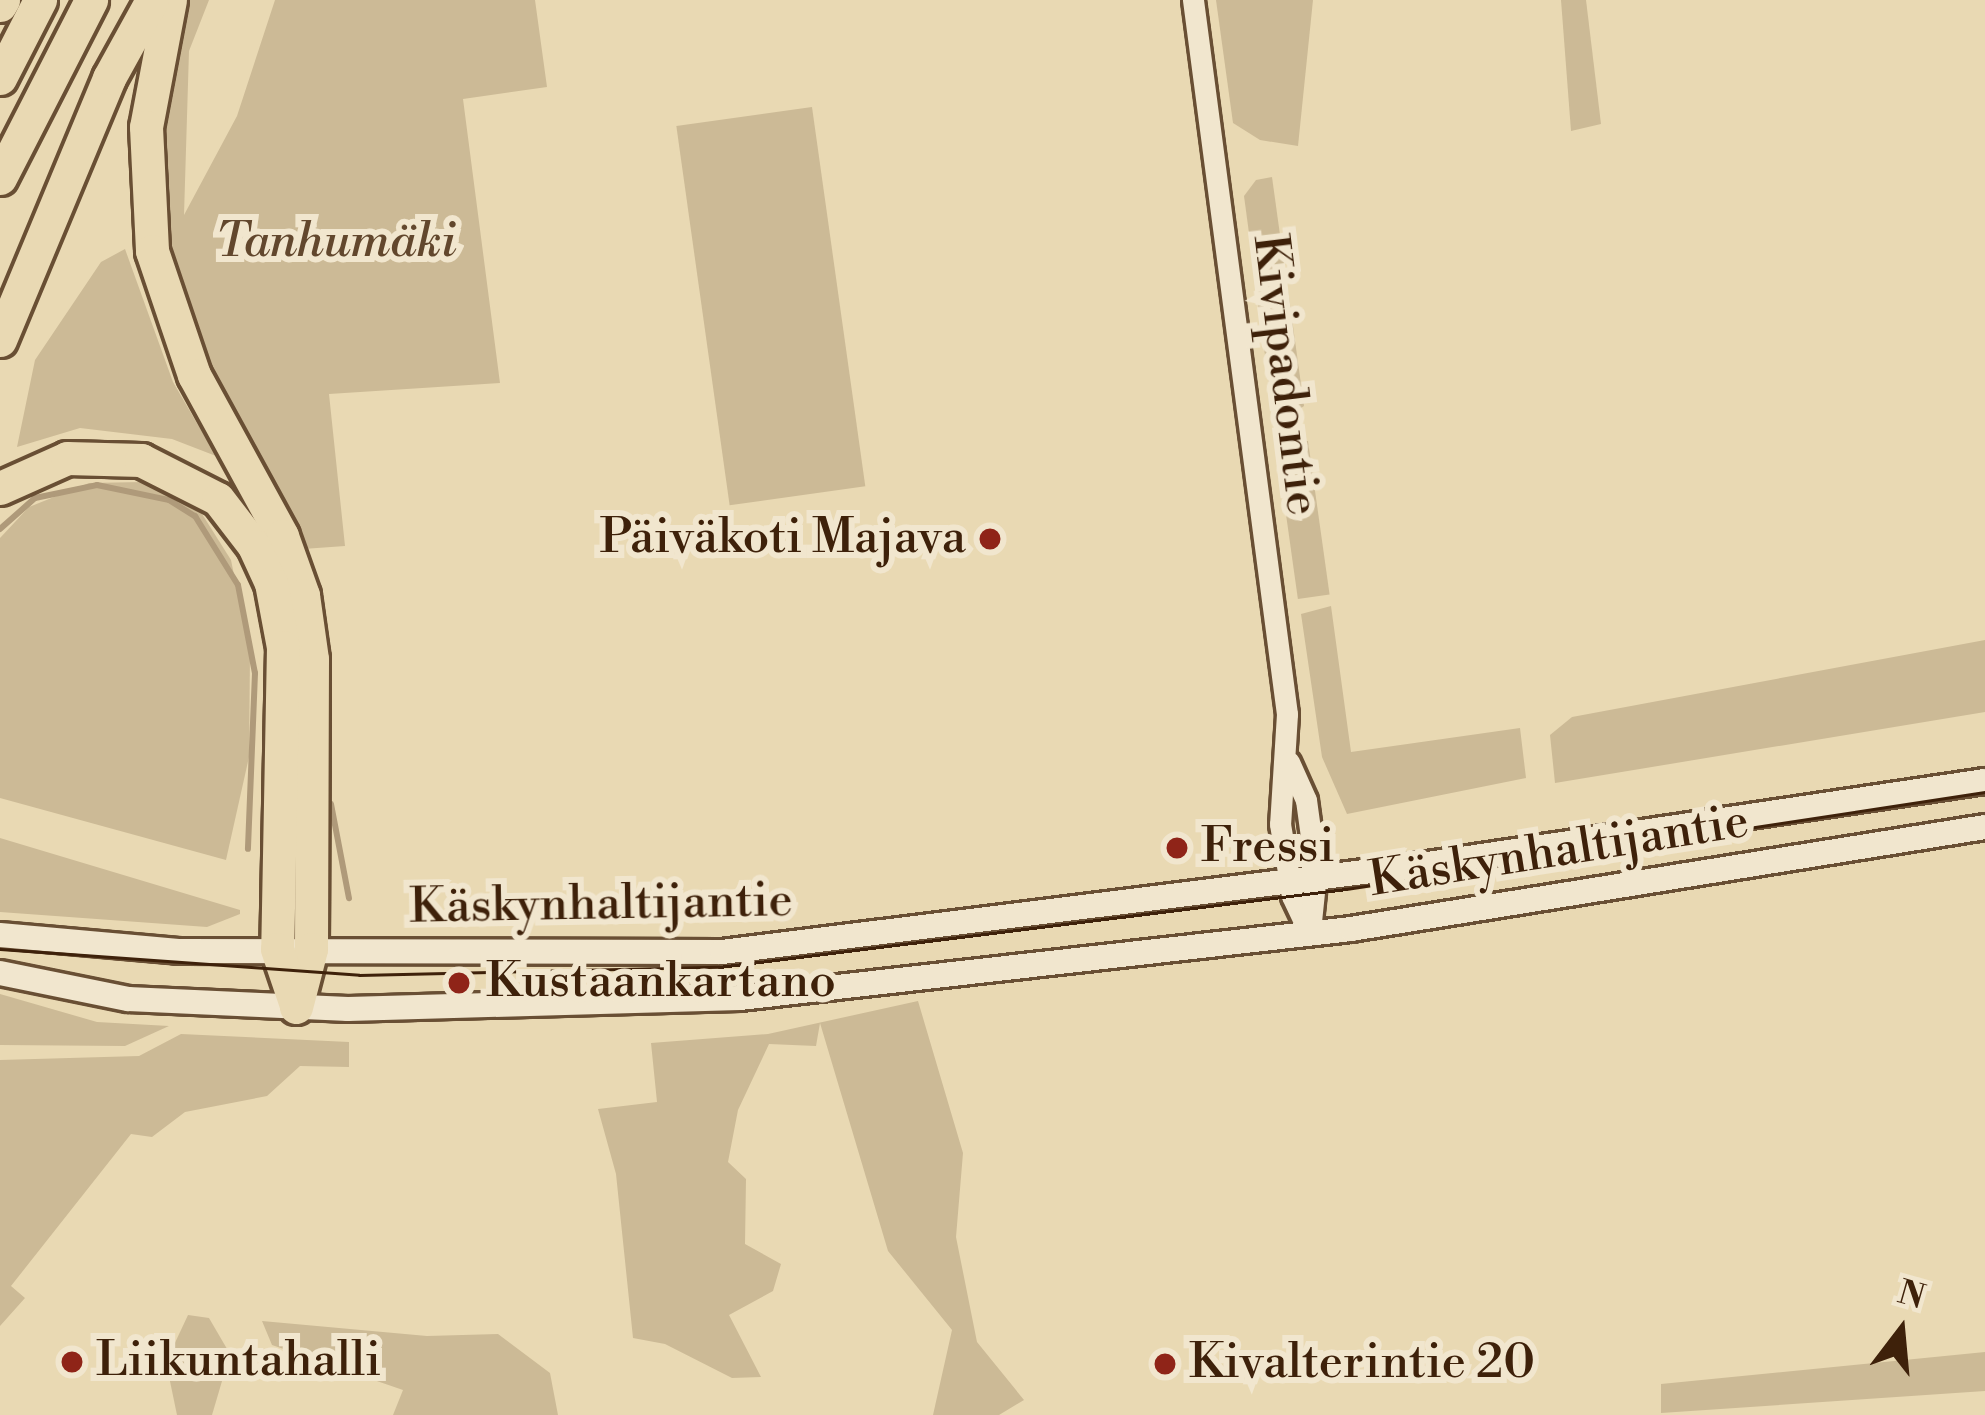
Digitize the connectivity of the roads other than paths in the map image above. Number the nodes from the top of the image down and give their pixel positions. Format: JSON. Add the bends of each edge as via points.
{"nodes":[{"id":1,"x":40,"y":0,"type":"edge"},
{"id":2,"x":91,"y":0,"type":"edge"},
{"id":3,"x":152,"y":0,"type":"edge"},
{"id":4,"x":170,"y":0,"type":"edge"},
{"id":5,"x":1192,"y":0,"type":"edge"},
{"id":6,"x":0,"y":78,"type":"edge"},
{"id":7,"x":0,"y":178,"type":"edge"},
{"id":8,"x":0,"y":340,"type":"edge"},
{"id":9,"x":0,"y":488,"type":"edge"},
{"id":10,"x":1288,"y":762,"type":"junction"},
{"id":11,"x":1985,"y":781,"type":"edge"},
{"id":12,"x":1985,"y":827,"type":"edge"},
{"id":13,"x":1316,"y":873,"type":"junction"},
{"id":14,"x":1287,"y":876,"type":"junction"},
{"id":15,"x":1310,"y":934,"type":"junction"},
{"id":16,"x":0,"y":935,"type":"edge"},
{"id":17,"x":294,"y":949,"type":"junction"},
{"id":18,"x":0,"y":974,"type":"edge"},
{"id":19,"x":296,"y":1006,"type":"junction"}],
"edges":[{"from":1,"to":6,"type":"highway"},
{"from":2,"to":7,"type":"highway"},
{"from":3,"to":8,"type":"highway","via":[[109,78]]},
{"from":4,"to":17,"type":"highway","via":[[146,127],[152,251],[194,375],[257,483],[303,595],[315,721]]},
{"from":5,"to":10,"type":"street","name":"Kivipadontie"},
{"from":9,"to":17,"type":"highway","via":[[67,458],[141,460],[218,499],[254,545],[272,583],[284,647]]},
{"from":10,"to":13,"type":"street","name":"Kivipadontie","via":[[1306,800]]},
{"from":10,"to":14,"type":"street","name":"Kivipadontie","via":[[1278,807]]},
{"from":11,"to":13,"type":"main road","name":"Käskynhaltijantie","via":[[1428,864]]},
{"from":12,"to":15,"type":"main road","name":"Käskynhaltijantie"},
{"from":13,"to":14,"type":"main road","name":"Käskynhaltijantie"},
{"from":13,"to":15,"type":"street","name":"Kivipadontie"},
{"from":14,"to":15,"type":"street","name":"Kivipadontie"},
{"from":14,"to":17,"type":"main road","name":"Käskynhaltijantie","via":[[722,952]]},
{"from":15,"to":19,"type":"main road","name":"Käskynhaltijantie","via":[[740,998],[557,1009]]},
{"from":16,"to":17,"type":"main road","name":"Käskynhaltijantie","via":[[178,951]]},
{"from":17,"to":19,"type":"highway"},
{"from":18,"to":19,"type":"main road","name":"Käskynhaltijantie","via":[[128,999]]}]}
